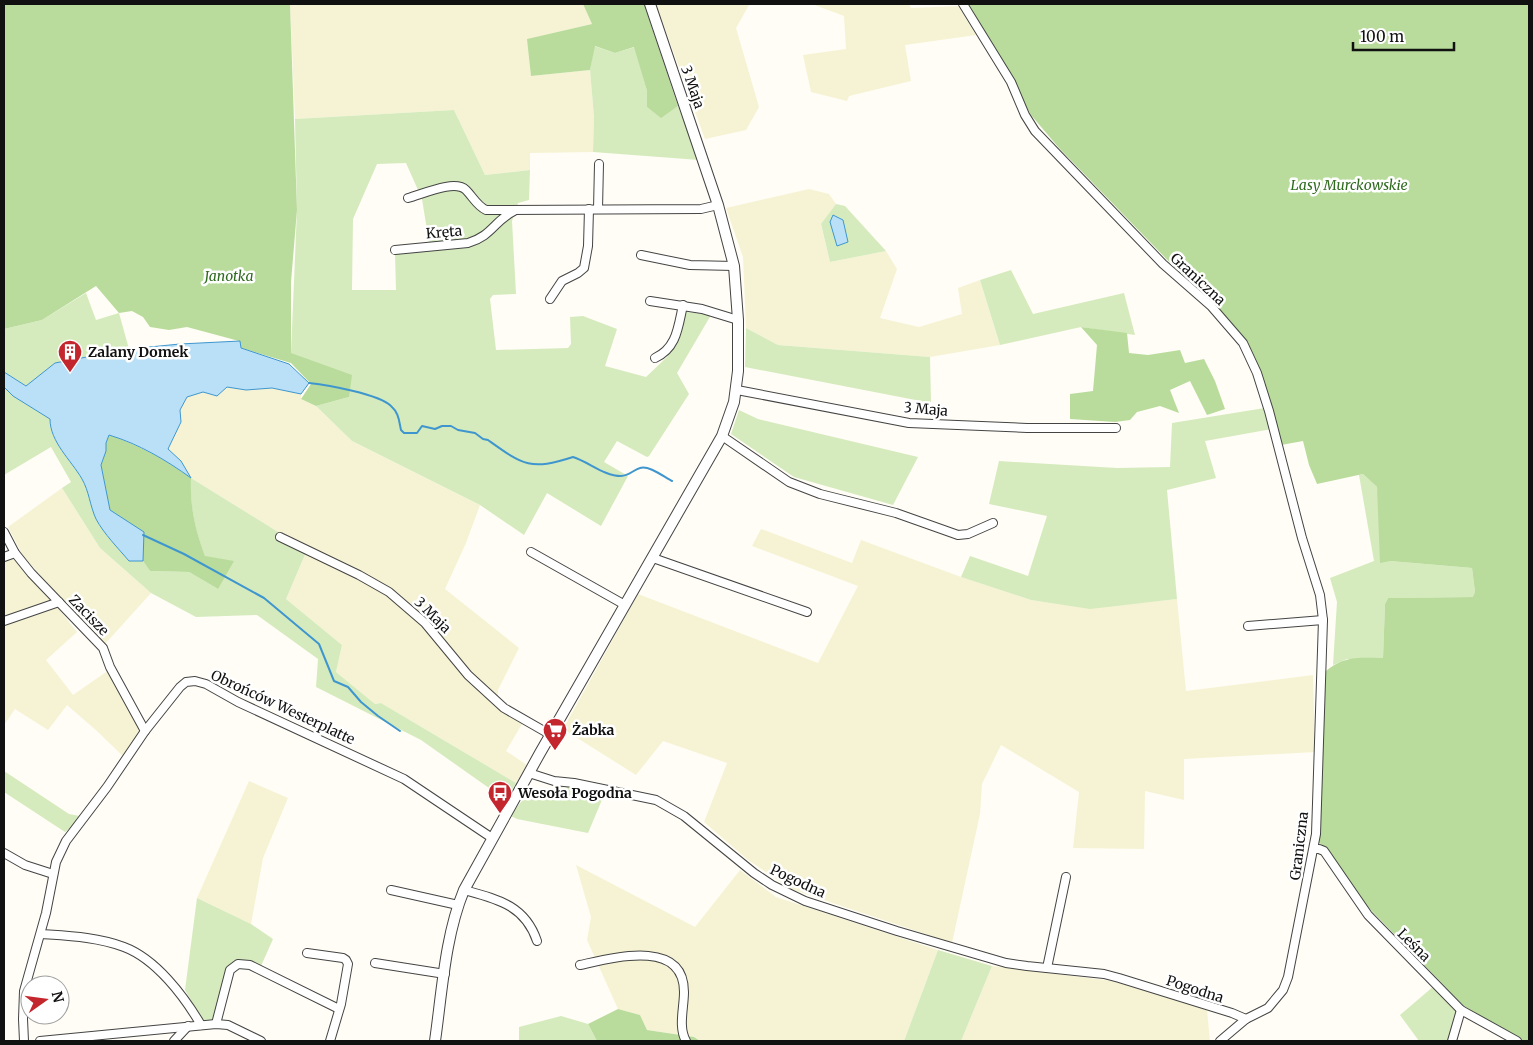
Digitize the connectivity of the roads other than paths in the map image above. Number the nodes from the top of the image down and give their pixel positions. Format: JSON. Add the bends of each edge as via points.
{"nodes":[{"id":1,"x":650,"y":4,"type":"edge"},
{"id":2,"x":963,"y":4,"type":"edge"},
{"id":3,"x":599,"y":164,"type":"dead end"},
{"id":4,"x":408,"y":198,"type":"dead end"},
{"id":5,"x":718,"y":205,"type":"junction"},
{"id":6,"x":589,"y":209,"type":"junction"},
{"id":7,"x":598,"y":209,"type":"junction"},
{"id":8,"x":514,"y":211,"type":"junction"},
{"id":9,"x":395,"y":250,"type":"dead end"},
{"id":10,"x":640,"y":255,"type":"dead end"},
{"id":11,"x":734,"y":266,"type":"junction"},
{"id":12,"x":550,"y":299,"type":"dead end"},
{"id":13,"x":650,"y":301,"type":"dead end"},
{"id":14,"x":683,"y":305,"type":"junction"},
{"id":15,"x":738,"y":320,"type":"junction"},
{"id":16,"x":655,"y":358,"type":"dead end"},
{"id":17,"x":737,"y":390,"type":"junction"},
{"id":18,"x":1116,"y":428,"type":"dead end"},
{"id":19,"x":722,"y":436,"type":"junction"},
{"id":20,"x":993,"y":523,"type":"dead end"},
{"id":21,"x":4,"y":532,"type":"edge"},
{"id":22,"x":280,"y":537,"type":"dead end"},
{"id":23,"x":531,"y":552,"type":"dead end"},
{"id":24,"x":15,"y":553,"type":"junction"},
{"id":25,"x":4,"y":557,"type":"edge"},
{"id":26,"x":653,"y":558,"type":"junction"},
{"id":27,"x":59,"y":602,"type":"junction"},
{"id":28,"x":625,"y":605,"type":"junction"},
{"id":29,"x":807,"y":612,"type":"dead end"},
{"id":30,"x":1323,"y":620,"type":"junction"},
{"id":31,"x":4,"y":621,"type":"edge"},
{"id":32,"x":1248,"y":626,"type":"dead end"},
{"id":33,"x":146,"y":731,"type":"junction"},
{"id":34,"x":551,"y":735,"type":"junction"},
{"id":35,"x":529,"y":773,"type":"junction"},
{"id":36,"x":492,"y":838,"type":"junction"},
{"id":37,"x":1314,"y":849,"type":"junction"},
{"id":38,"x":4,"y":853,"type":"edge"},
{"id":39,"x":53,"y":874,"type":"junction"},
{"id":40,"x":1066,"y":877,"type":"dead end"},
{"id":41,"x":391,"y":890,"type":"dead end"},
{"id":42,"x":464,"y":890,"type":"junction"},
{"id":43,"x":458,"y":905,"type":"junction"},
{"id":44,"x":41,"y":934,"type":"junction"},
{"id":45,"x":537,"y":941,"type":"dead end"},
{"id":46,"x":307,"y":953,"type":"dead end"},
{"id":47,"x":375,"y":963,"type":"dead end"},
{"id":48,"x":580,"y":966,"type":"dead end"},
{"id":49,"x":1047,"y":968,"type":"junction"},
{"id":50,"x":445,"y":974,"type":"junction"},
{"id":51,"x":339,"y":1009,"type":"junction"},
{"id":52,"x":1461,"y":1010,"type":"junction"},
{"id":53,"x":1246,"y":1020,"type":"junction"},
{"id":54,"x":209,"y":1024,"type":"junction"},
{"id":55,"x":188,"y":1026,"type":"junction"},
{"id":56,"x":24,"y":1041,"type":"edge"},
{"id":57,"x":40,"y":1041,"type":"edge"},
{"id":58,"x":174,"y":1041,"type":"edge"},
{"id":59,"x":261,"y":1041,"type":"edge"},
{"id":60,"x":330,"y":1041,"type":"edge"},
{"id":61,"x":435,"y":1041,"type":"edge"},
{"id":62,"x":686,"y":1041,"type":"edge"},
{"id":63,"x":1220,"y":1041,"type":"edge"},
{"id":64,"x":1452,"y":1041,"type":"edge"},
{"id":65,"x":1517,"y":1041,"type":"edge"}],
"edges":[{"from":1,"to":5,"type":"street","name":"3 Maja"},
{"from":2,"to":30,"type":"street","name":"Graniczna","via":[[1035,131],[1163,264],[1211,306],[1243,343],[1269,411],[1320,595]]},
{"from":3,"to":7,"type":"street"},
{"from":4,"to":8,"type":"street","via":[[456,185],[465,189],[486,210]]},
{"from":5,"to":7,"type":"street","via":[[700,209]]},
{"from":5,"to":11,"type":"street","name":"3 Maja"},
{"from":6,"to":7,"type":"street"},
{"from":6,"to":8,"type":"street"},
{"from":6,"to":12,"type":"street","via":[[584,268],[562,281]]},
{"from":8,"to":9,"type":"street","name":"Kręta","via":[[505,215],[478,240]]},
{"from":10,"to":11,"type":"street","via":[[690,265]]},
{"from":11,"to":15,"type":"street","name":"3 Maja"},
{"from":13,"to":14,"type":"street"},
{"from":14,"to":15,"type":"street"},
{"from":14,"to":16,"type":"street","via":[[676,336],[670,347]]},
{"from":15,"to":17,"type":"street","name":"3 Maja"},
{"from":17,"to":18,"type":"street","name":"3 Maja","via":[[908,423]]},
{"from":17,"to":19,"type":"street","name":"3 Maja","via":[[732,414]]},
{"from":19,"to":20,"type":"street","via":[[789,482],[820,494],[896,513],[958,535]]},
{"from":19,"to":26,"type":"street","name":"3 Maja"},
{"from":21,"to":24,"type":"street","name":"Zacisze"},
{"from":22,"to":34,"type":"street","name":"3 Maja","via":[[359,574],[389,592],[425,622],[468,675],[504,708]]},
{"from":23,"to":28,"type":"street"},
{"from":24,"to":25,"type":"street"},
{"from":24,"to":27,"type":"street","name":"Zacisze"},
{"from":26,"to":28,"type":"street","name":"3 Maja"},
{"from":26,"to":29,"type":"street"},
{"from":27,"to":31,"type":"street"},
{"from":27,"to":33,"type":"street","name":"Zacisze","via":[[103,648],[110,667]]},
{"from":28,"to":34,"type":"street","name":"3 Maja"},
{"from":30,"to":32,"type":"street"},
{"from":30,"to":37,"type":"street","name":"Graniczna"},
{"from":33,"to":36,"type":"street","name":"Obrońców Westerplatte","via":[[186,682],[206,684],[404,779]]},
{"from":33,"to":39,"type":"street","name":"Obrońców Westerplatte","via":[[66,841]]},
{"from":34,"to":35,"type":"street","name":"3 Maja"},
{"from":35,"to":36,"type":"street","name":"3 Maja"},
{"from":35,"to":49,"type":"street","name":"Pogodna","via":[[554,781],[656,800],[684,816],[754,873],[805,901],[990,958]]},
{"from":36,"to":42,"type":"street","name":"3 Maja"},
{"from":37,"to":52,"type":"street","name":"Leśna","via":[[1324,851],[1368,915]]},
{"from":37,"to":53,"type":"street","name":"Graniczna","via":[[1284,990],[1268,1008]]},
{"from":38,"to":39,"type":"street"},
{"from":39,"to":44,"type":"street","name":"Obrońców Westerplatte"},
{"from":40,"to":49,"type":"street"},
{"from":41,"to":43,"type":"street"},
{"from":42,"to":43,"type":"street","name":"3 Maja"},
{"from":42,"to":45,"type":"street","via":[[509,905],[527,921]]},
{"from":43,"to":50,"type":"street","name":"3 Maja","via":[[451,928]]},
{"from":44,"to":54,"type":"street","via":[[105,941],[139,954],[171,981]]},
{"from":44,"to":56,"type":"street","name":"Obrońców Westerplatte","via":[[24,991]]},
{"from":46,"to":51,"type":"street","via":[[346,960],[348,964]]},
{"from":47,"to":50,"type":"street"},
{"from":48,"to":62,"type":"street","via":[[632,955],[660,958],[671,963],[683,983],[682,1032]]},
{"from":49,"to":53,"type":"street","name":"Pogodna","via":[[1104,974]]},
{"from":50,"to":61,"type":"street","name":"3 Maja"},
{"from":51,"to":54,"type":"street","via":[[250,965],[238,964],[230,970]]},
{"from":51,"to":60,"type":"street"},
{"from":52,"to":64,"type":"street"},
{"from":52,"to":65,"type":"street","name":"Leśna"},
{"from":53,"to":63,"type":"street","name":"Graniczna"},
{"from":54,"to":55,"type":"street"},
{"from":54,"to":59,"type":"street","via":[[228,1025]]},
{"from":55,"to":57,"type":"street"},
{"from":55,"to":58,"type":"street"}]}
